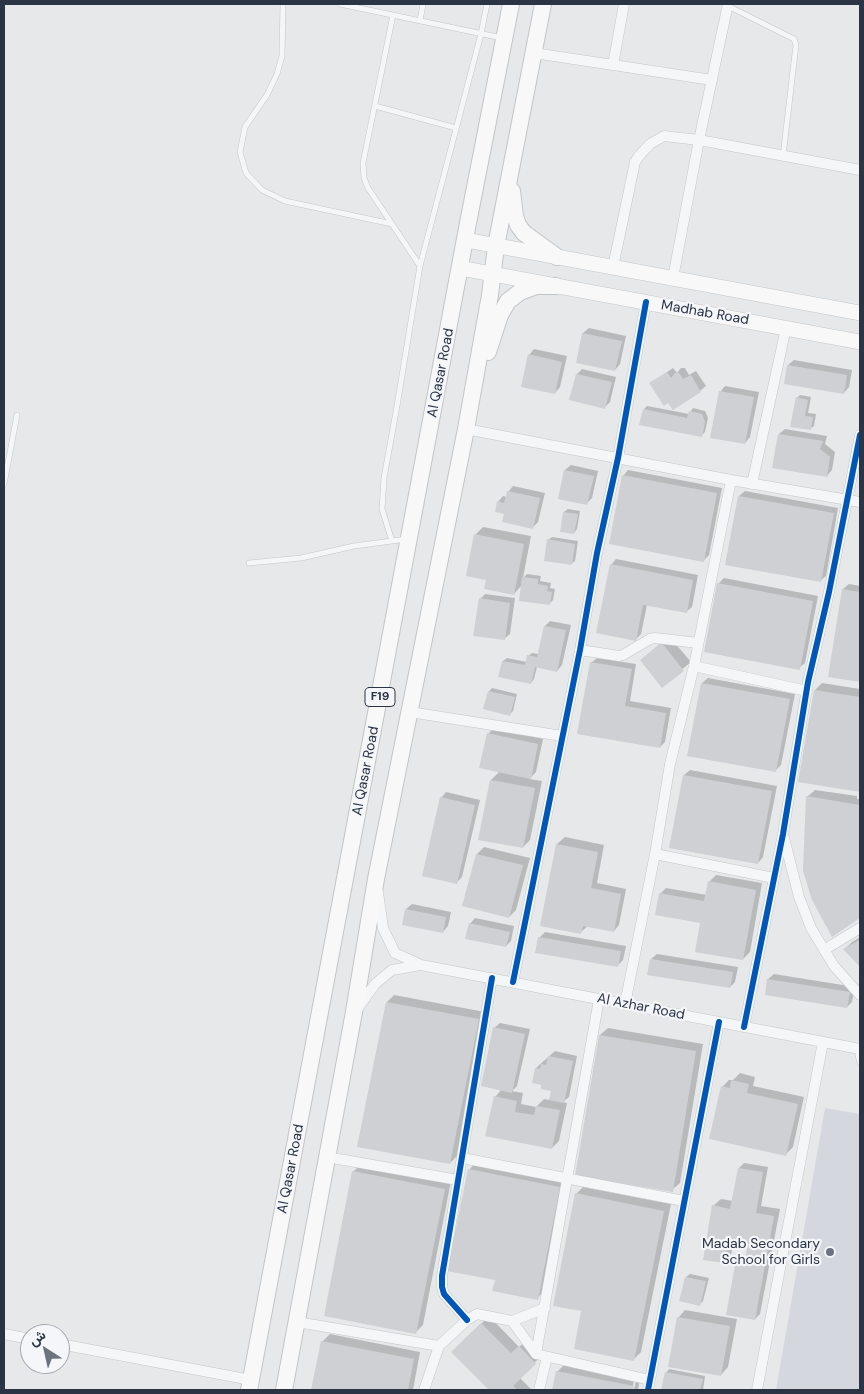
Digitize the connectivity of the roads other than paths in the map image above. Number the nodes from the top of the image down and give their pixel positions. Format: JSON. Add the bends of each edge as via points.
{"nodes":[{"id":1,"x":283,"y":4,"type":"edge"},
{"id":2,"x":340,"y":4,"type":"edge"},
{"id":3,"x":423,"y":4,"type":"edge"},
{"id":4,"x":487,"y":4,"type":"edge"},
{"id":5,"x":511,"y":4,"type":"edge"},
{"id":6,"x":543,"y":4,"type":"edge"},
{"id":7,"x":624,"y":4,"type":"edge"},
{"id":8,"x":728,"y":5,"type":"edge"},
{"id":9,"x":393,"y":15,"type":"junction"},
{"id":10,"x":420,"y":21,"type":"junction"},
{"id":11,"x":481,"y":34,"type":"junction"},
{"id":12,"x":505,"y":39,"type":"junction"},
{"id":13,"x":534,"y":53,"type":"junction"},
{"id":14,"x":613,"y":65,"type":"junction"},
{"id":15,"x":712,"y":80,"type":"junction"},
{"id":16,"x":375,"y":106,"type":"junction"},
{"id":17,"x":456,"y":128,"type":"junction"},
{"id":18,"x":699,"y":140,"type":"junction"},
{"id":19,"x":783,"y":156,"type":"junction"},
{"id":20,"x":860,"y":170,"type":"edge"},
{"id":21,"x":511,"y":171,"type":"junction"},
{"id":22,"x":392,"y":224,"type":"junction"},
{"id":23,"x":466,"y":240,"type":"junction"},
{"id":24,"x":496,"y":246,"type":"junction"},
{"id":25,"x":557,"y":257,"type":"junction"},
{"id":26,"x":420,"y":266,"type":"junction"},
{"id":27,"x":460,"y":268,"type":"junction"},
{"id":28,"x":613,"y":268,"type":"junction"},
{"id":29,"x":493,"y":274,"type":"junction"},
{"id":30,"x":673,"y":278,"type":"junction"},
{"id":31,"x":556,"y":286,"type":"junction"},
{"id":32,"x":646,"y":302,"type":"junction"},
{"id":33,"x":860,"y":313,"type":"edge"},
{"id":34,"x":786,"y":328,"type":"junction"},
{"id":35,"x":860,"y":342,"type":"edge"},
{"id":36,"x":471,"y":398,"type":"junction"},
{"id":37,"x":17,"y":415,"type":"dead end"},
{"id":38,"x":466,"y":430,"type":"junction"},
{"id":39,"x":860,"y":435,"type":"edge"},
{"id":40,"x":618,"y":458,"type":"junction"},
{"id":41,"x":731,"y":480,"type":"junction"},
{"id":42,"x":4,"y":484,"type":"edge"},
{"id":43,"x":752,"y":484,"type":"junction"},
{"id":44,"x":847,"y":500,"type":"junction"},
{"id":45,"x":860,"y":502,"type":"edge"},
{"id":46,"x":410,"y":538,"type":"junction"},
{"id":47,"x":392,"y":541,"type":"junction"},
{"id":48,"x":249,"y":562,"type":"dead end"},
{"id":49,"x":698,"y":643,"type":"junction"},
{"id":50,"x":580,"y":650,"type":"junction"},
{"id":51,"x":694,"y":666,"type":"junction"},
{"id":52,"x":807,"y":691,"type":"junction"},
{"id":53,"x":410,"y":712,"type":"junction"},
{"id":54,"x":562,"y":736,"type":"junction"},
{"id":55,"x":783,"y":834,"type":"junction"},
{"id":56,"x":656,"y":854,"type":"junction"},
{"id":57,"x":774,"y":878,"type":"junction"},
{"id":58,"x":376,"y":879,"type":"junction"},
{"id":59,"x":860,"y":928,"type":"edge"},
{"id":60,"x":824,"y":950,"type":"junction"},
{"id":61,"x":421,"y":965,"type":"junction"},
{"id":62,"x":492,"y":978,"type":"junction"},
{"id":63,"x":513,"y":982,"type":"junction"},
{"id":64,"x":860,"y":995,"type":"edge"},
{"id":65,"x":599,"y":999,"type":"junction"},
{"id":66,"x":625,"y":1004,"type":"junction"},
{"id":67,"x":354,"y":1012,"type":"junction"},
{"id":68,"x":719,"y":1022,"type":"junction"},
{"id":69,"x":744,"y":1026,"type":"junction"},
{"id":70,"x":823,"y":1042,"type":"junction"},
{"id":71,"x":859,"y":1049,"type":"edge"},
{"id":72,"x":860,"y":1063,"type":"edge"},
{"id":73,"x":327,"y":1158,"type":"junction"},
{"id":74,"x":462,"y":1158,"type":"junction"},
{"id":75,"x":568,"y":1179,"type":"junction"},
{"id":76,"x":458,"y":1180,"type":"junction"},
{"id":77,"x":684,"y":1201,"type":"junction"},
{"id":78,"x":545,"y":1308,"type":"junction"},
{"id":79,"x":467,"y":1320,"type":"junction"},
{"id":80,"x":512,"y":1321,"type":"junction"},
{"id":81,"x":297,"y":1322,"type":"junction"},
{"id":82,"x":4,"y":1334,"type":"edge"},
{"id":83,"x":20,"y":1337,"type":"edge"},
{"id":84,"x":70,"y":1346,"type":"edge"},
{"id":85,"x":439,"y":1346,"type":"junction"},
{"id":86,"x":536,"y":1354,"type":"junction"},
{"id":87,"x":547,"y":1357,"type":"junction"},
{"id":88,"x":650,"y":1380,"type":"junction"},
{"id":89,"x":250,"y":1385,"type":"edge"},
{"id":90,"x":284,"y":1390,"type":"edge"},
{"id":91,"x":424,"y":1390,"type":"edge"},
{"id":92,"x":540,"y":1390,"type":"edge"},
{"id":93,"x":648,"y":1390,"type":"edge"},
{"id":94,"x":757,"y":1390,"type":"edge"}],
"edges":[{"from":1,"to":22,"type":"lane","via":[[282,56],[277,74],[245,127],[240,152],[246,173],[262,190],[285,201]]},
{"from":2,"to":9,"type":"lane"},
{"from":3,"to":10,"type":"lane"},
{"from":4,"to":11,"type":"lane"},
{"from":5,"to":12,"type":"main road","name":"Al Qasar Road","number":"F19"},
{"from":6,"to":13,"type":"main road","number":"F19"},
{"from":7,"to":14,"type":"street"},
{"from":8,"to":15,"type":"street"},
{"from":8,"to":19,"type":"lane","via":[[794,39],[796,45]]},
{"from":9,"to":10,"type":"lane"},
{"from":9,"to":16,"type":"lane"},
{"from":10,"to":11,"type":"lane"},
{"from":11,"to":12,"type":"lane"},
{"from":11,"to":17,"type":"lane"},
{"from":12,"to":23,"type":"main road","name":"Al Qasar Road","number":"F19"},
{"from":13,"to":14,"type":"street"},
{"from":13,"to":21,"type":"main road","number":"F19"},
{"from":14,"to":15,"type":"street"},
{"from":15,"to":18,"type":"street"},
{"from":16,"to":17,"type":"lane"},
{"from":16,"to":22,"type":"lane","via":[[363,163],[364,178]]},
{"from":17,"to":26,"type":"lane"},
{"from":18,"to":19,"type":"street"},
{"from":18,"to":28,"type":"street","via":[[664,136],[639,156],[635,162]]},
{"from":18,"to":30,"type":"street"},
{"from":19,"to":20,"type":"street"},
{"from":21,"to":24,"type":"main road","number":"F19"},
{"from":21,"to":25,"type":"main road","via":[[518,225]]},
{"from":22,"to":26,"type":"lane"},
{"from":23,"to":24,"type":"main road","name":"Madhab Road"},
{"from":23,"to":27,"type":"main road","name":"Al Qasar Road","number":"F19"},
{"from":24,"to":25,"type":"main road","name":"Madhab Road"},
{"from":24,"to":29,"type":"main road","number":"F19"},
{"from":25,"to":28,"type":"main road","name":"Madhab Road"},
{"from":26,"to":47,"type":"lane","via":[[384,478],[382,510]]},
{"from":27,"to":29,"type":"main road","name":"Madhab Road"},
{"from":27,"to":46,"type":"main road","name":"Al Qasar Road","number":"F19"},
{"from":28,"to":30,"type":"main road","name":"Madhab Road"},
{"from":29,"to":31,"type":"main road","name":"Madhab Road"},
{"from":29,"to":36,"type":"main road","number":"F19"},
{"from":30,"to":33,"type":"main road","name":"Madhab Road"},
{"from":31,"to":32,"type":"main road","name":"Madhab Road"},
{"from":31,"to":36,"type":"main road","via":[[536,286],[508,301]]},
{"from":32,"to":34,"type":"main road","name":"Madhab Road"},
{"from":32,"to":40,"type":"street"},
{"from":34,"to":35,"type":"main road","name":"Madhab Road"},
{"from":34,"to":43,"type":"street"},
{"from":36,"to":38,"type":"main road","number":"F19"},
{"from":37,"to":42,"type":"lane"},
{"from":38,"to":40,"type":"street"},
{"from":38,"to":53,"type":"main road","number":"F19"},
{"from":39,"to":44,"type":"street"},
{"from":40,"to":41,"type":"street"},
{"from":40,"to":50,"type":"street"},
{"from":41,"to":43,"type":"street"},
{"from":41,"to":49,"type":"street"},
{"from":43,"to":44,"type":"street"},
{"from":44,"to":45,"type":"street"},
{"from":44,"to":52,"type":"street"},
{"from":46,"to":47,"type":"lane"},
{"from":46,"to":89,"type":"main road","name":"Al Qasar Road","number":"F19"},
{"from":47,"to":48,"type":"lane","via":[[301,558]]},
{"from":49,"to":50,"type":"street","via":[[655,638],[619,656]]},
{"from":49,"to":51,"type":"street"},
{"from":50,"to":54,"type":"street"},
{"from":51,"to":52,"type":"street"},
{"from":51,"to":56,"type":"street","via":[[670,764]]},
{"from":52,"to":55,"type":"street"},
{"from":53,"to":54,"type":"street"},
{"from":53,"to":58,"type":"main road","number":"F19"},
{"from":54,"to":63,"type":"street"},
{"from":55,"to":57,"type":"street"},
{"from":55,"to":60,"type":"street","via":[[799,897]]},
{"from":56,"to":57,"type":"street"},
{"from":56,"to":66,"type":"street"},
{"from":57,"to":69,"type":"street"},
{"from":58,"to":61,"type":"street","name":"Al Azhar Road","via":[[383,928],[391,946],[395,953]]},
{"from":58,"to":67,"type":"main road","number":"F19"},
{"from":59,"to":60,"type":"street"},
{"from":60,"to":64,"type":"street"},
{"from":61,"to":62,"type":"street","name":"Al Azhar Road"},
{"from":61,"to":67,"type":"street","name":"Al Azhar Road","via":[[387,973]]},
{"from":62,"to":63,"type":"street","name":"Al Azhar Road"},
{"from":62,"to":74,"type":"street"},
{"from":63,"to":65,"type":"street","name":"Al Azhar Road"},
{"from":65,"to":66,"type":"street","name":"Al Azhar Road"},
{"from":65,"to":75,"type":"street"},
{"from":66,"to":68,"type":"street","name":"Al Azhar Road"},
{"from":67,"to":73,"type":"main road","number":"F19"},
{"from":68,"to":69,"type":"street","name":"Al Azhar Road"},
{"from":68,"to":77,"type":"street"},
{"from":69,"to":70,"type":"street","name":"Al Azhar Road"},
{"from":70,"to":71,"type":"street","name":"Al Azhar Road"},
{"from":70,"to":94,"type":"street"},
{"from":71,"to":72,"type":"lane"},
{"from":73,"to":76,"type":"street"},
{"from":73,"to":81,"type":"main road","number":"F19"},
{"from":74,"to":75,"type":"street"},
{"from":74,"to":76,"type":"street"},
{"from":75,"to":77,"type":"street"},
{"from":75,"to":78,"type":"street"},
{"from":76,"to":79,"type":"street","via":[[442,1287],[444,1294]]},
{"from":77,"to":88,"type":"street"},
{"from":78,"to":80,"type":"street"},
{"from":78,"to":86,"type":"street"},
{"from":79,"to":80,"type":"street","via":[[478,1314]]},
{"from":79,"to":85,"type":"street"},
{"from":80,"to":86,"type":"street"},
{"from":81,"to":85,"type":"street"},
{"from":81,"to":90,"type":"main road","number":"F19"},
{"from":82,"to":83,"type":"street"},
{"from":84,"to":89,"type":"street"},
{"from":85,"to":91,"type":"street"},
{"from":86,"to":87,"type":"street"},
{"from":87,"to":88,"type":"street"},
{"from":87,"to":92,"type":"street"},
{"from":88,"to":93,"type":"street"}]}
